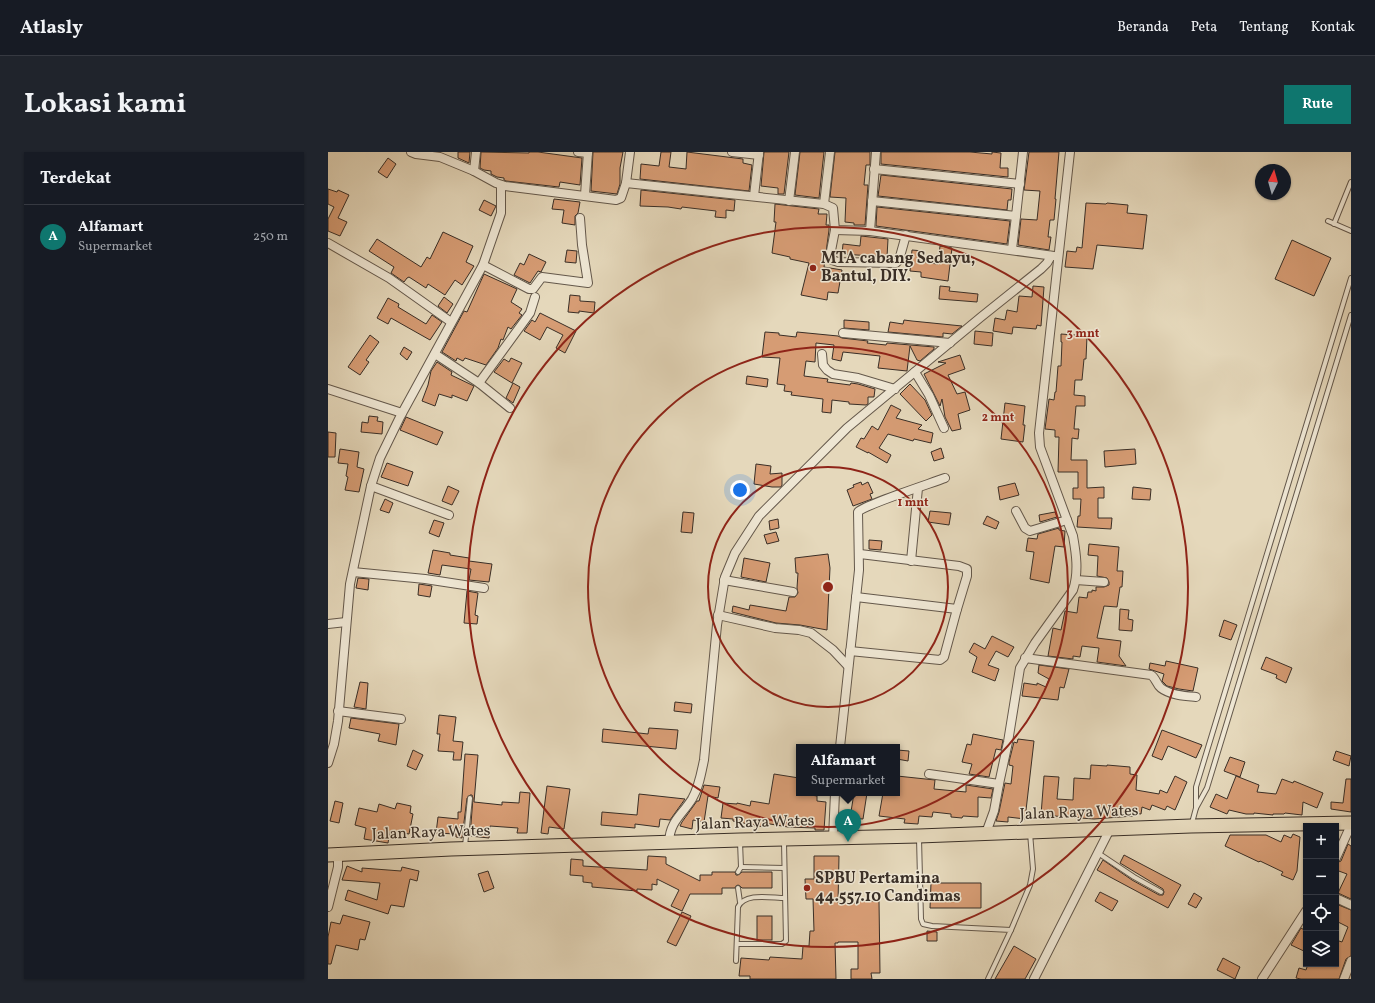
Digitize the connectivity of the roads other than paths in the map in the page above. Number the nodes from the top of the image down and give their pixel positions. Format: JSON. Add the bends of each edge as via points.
{"nodes":[{"id":1,"x":411,"y":152,"type":"edge"},
{"id":2,"x":476,"y":152,"type":"edge"},
{"id":3,"x":578,"y":152,"type":"edge"},
{"id":4,"x":588,"y":152,"type":"edge"},
{"id":5,"x":630,"y":152,"type":"edge"},
{"id":6,"x":732,"y":152,"type":"edge"},
{"id":7,"x":795,"y":152,"type":"edge"},
{"id":8,"x":830,"y":152,"type":"edge"},
{"id":9,"x":876,"y":152,"type":"edge"},
{"id":10,"x":1023,"y":152,"type":"edge"},
{"id":11,"x":1070,"y":152,"type":"edge"},
{"id":12,"x":759,"y":153,"type":"edge"},
{"id":13,"x":440,"y":154,"type":"edge"},
{"id":14,"x":874,"y":169,"type":"junction"},
{"id":15,"x":474,"y":171,"type":"junction"},
{"id":16,"x":1351,"y":182,"type":"edge"},
{"id":17,"x":626,"y":183,"type":"junction"},
{"id":18,"x":1020,"y":184,"type":"junction"},
{"id":19,"x":501,"y":185,"type":"junction"},
{"id":20,"x":585,"y":196,"type":"junction"},
{"id":21,"x":754,"y":196,"type":"junction"},
{"id":22,"x":789,"y":201,"type":"junction"},
{"id":23,"x":872,"y":201,"type":"junction"},
{"id":24,"x":824,"y":204,"type":"junction"},
{"id":25,"x":1016,"y":216,"type":"junction"},
{"id":26,"x":580,"y":218,"type":"dead end"},
{"id":27,"x":1328,"y":221,"type":"dead end"},
{"id":28,"x":1334,"y":224,"type":"junction"},
{"id":29,"x":835,"y":230,"type":"junction"},
{"id":30,"x":870,"y":231,"type":"junction"},
{"id":31,"x":1351,"y":231,"type":"edge"},
{"id":32,"x":906,"y":236,"type":"junction"},
{"id":33,"x":328,"y":243,"type":"edge"},
{"id":34,"x":1012,"y":249,"type":"junction"},
{"id":35,"x":1055,"y":256,"type":"junction"},
{"id":36,"x":483,"y":264,"type":"junction"},
{"id":37,"x":1351,"y":278,"type":"edge"},
{"id":38,"x":535,"y":297,"type":"dead end"},
{"id":39,"x":1351,"y":315,"type":"edge"},
{"id":40,"x":451,"y":322,"type":"junction"},
{"id":41,"x":844,"y":333,"type":"dead end"},
{"id":42,"x":950,"y":343,"type":"junction"},
{"id":43,"x":435,"y":354,"type":"junction"},
{"id":44,"x":822,"y":354,"type":"dead end"},
{"id":45,"x":915,"y":372,"type":"junction"},
{"id":46,"x":479,"y":383,"type":"junction"},
{"id":47,"x":328,"y":389,"type":"edge"},
{"id":48,"x":895,"y":389,"type":"junction"},
{"id":49,"x":510,"y":408,"type":"dead end"},
{"id":50,"x":402,"y":413,"type":"junction"},
{"id":51,"x":944,"y":428,"type":"dead end"},
{"id":52,"x":945,"y":478,"type":"dead end"},
{"id":53,"x":371,"y":486,"type":"junction"},
{"id":54,"x":918,"y":488,"type":"junction"},
{"id":55,"x":1016,"y":511,"type":"dead end"},
{"id":56,"x":449,"y":515,"type":"dead end"},
{"id":57,"x":1067,"y":520,"type":"junction"},
{"id":58,"x":860,"y":554,"type":"junction"},
{"id":59,"x":912,"y":561,"type":"junction"},
{"id":60,"x":353,"y":572,"type":"junction"},
{"id":61,"x":724,"y":580,"type":"junction"},
{"id":62,"x":1076,"y":580,"type":"junction"},
{"id":63,"x":1104,"y":582,"type":"dead end"},
{"id":64,"x":484,"y":588,"type":"dead end"},
{"id":65,"x":793,"y":592,"type":"dead end"},
{"id":66,"x":856,"y":597,"type":"junction"},
{"id":67,"x":957,"y":609,"type":"junction"},
{"id":68,"x":718,"y":615,"type":"junction"},
{"id":69,"x":346,"y":622,"type":"junction"},
{"id":70,"x":328,"y":624,"type":"edge"},
{"id":71,"x":850,"y":651,"type":"junction"},
{"id":72,"x":1025,"y":658,"type":"junction"},
{"id":73,"x":848,"y":666,"type":"junction"},
{"id":74,"x":1196,"y":698,"type":"dead end"},
{"id":75,"x":338,"y":711,"type":"junction"},
{"id":76,"x":401,"y":719,"type":"dead end"},
{"id":77,"x":840,"y":744,"type":"edge"},
{"id":78,"x":328,"y":762,"type":"edge"},
{"id":79,"x":929,"y":774,"type":"dead end"},
{"id":80,"x":1000,"y":784,"type":"junction"},
{"id":81,"x":835,"y":796,"type":"edge"},
{"id":82,"x":470,"y":798,"type":"dead end"},
{"id":83,"x":1196,"y":808,"type":"junction"},
{"id":84,"x":1351,"y":824,"type":"edge"},
{"id":85,"x":1191,"y":826,"type":"junction"},
{"id":86,"x":1110,"y":829,"type":"junction"},
{"id":87,"x":1030,"y":832,"type":"junction"},
{"id":88,"x":986,"y":834,"type":"junction"},
{"id":89,"x":919,"y":836,"type":"junction"},
{"id":90,"x":833,"y":838,"type":"junction"},
{"id":91,"x":784,"y":839,"type":"junction"},
{"id":92,"x":740,"y":840,"type":"junction"},
{"id":93,"x":669,"y":842,"type":"junction"},
{"id":94,"x":465,"y":849,"type":"junction"},
{"id":95,"x":1339,"y":851,"type":"edge"},
{"id":96,"x":1098,"y":853,"type":"junction"},
{"id":97,"x":333,"y":855,"type":"edge"},
{"id":98,"x":741,"y":867,"type":"junction"},
{"id":99,"x":784,"y":868,"type":"junction"},
{"id":100,"x":738,"y":872,"type":"dead end"},
{"id":101,"x":738,"y":888,"type":"dead end"},
{"id":102,"x":1161,"y":892,"type":"dead end"},
{"id":103,"x":785,"y":898,"type":"junction"},
{"id":104,"x":1339,"y":899,"type":"edge"},
{"id":105,"x":740,"y":902,"type":"junction"},
{"id":106,"x":1351,"y":905,"type":"edge"},
{"id":107,"x":328,"y":907,"type":"edge"},
{"id":108,"x":1303,"y":916,"type":"edge"},
{"id":109,"x":1011,"y":930,"type":"junction"},
{"id":110,"x":737,"y":944,"type":"junction"},
{"id":111,"x":736,"y":961,"type":"dead end"},
{"id":112,"x":1351,"y":961,"type":"edge"},
{"id":113,"x":988,"y":979,"type":"edge"},
{"id":114,"x":1034,"y":979,"type":"edge"},
{"id":115,"x":1262,"y":979,"type":"edge"},
{"id":116,"x":1344,"y":979,"type":"edge"}],
"edges":[{"from":1,"to":13,"type":"street"},
{"from":2,"to":15,"type":"street"},
{"from":3,"to":4,"type":"street"},
{"from":4,"to":20,"type":"street"},
{"from":5,"to":17,"type":"street"},
{"from":6,"to":12,"type":"street"},
{"from":7,"to":22,"type":"street"},
{"from":8,"to":24,"type":"street"},
{"from":9,"to":14,"type":"street"},
{"from":10,"to":18,"type":"street"},
{"from":11,"to":35,"type":"street"},
{"from":12,"to":21,"type":"street"},
{"from":13,"to":15,"type":"street"},
{"from":14,"to":18,"type":"street"},
{"from":14,"to":23,"type":"street"},
{"from":15,"to":19,"type":"street"},
{"from":16,"to":28,"type":"lane"},
{"from":17,"to":20,"type":"street","via":[[620,199]]},
{"from":17,"to":21,"type":"street"},
{"from":18,"to":25,"type":"street"},
{"from":19,"to":20,"type":"street"},
{"from":19,"to":36,"type":"street","via":[[501,213]]},
{"from":21,"to":22,"type":"street"},
{"from":22,"to":24,"type":"street"},
{"from":23,"to":25,"type":"street"},
{"from":23,"to":30,"type":"street"},
{"from":24,"to":29,"type":"street","via":[[833,208]]},
{"from":25,"to":34,"type":"street"},
{"from":26,"to":36,"type":"street","via":[[588,282],[542,277],[532,289]]},
{"from":27,"to":28,"type":"lane"},
{"from":28,"to":31,"type":"lane"},
{"from":29,"to":30,"type":"street"},
{"from":29,"to":32,"type":"street","via":[[830,256],[838,262],[896,263]]},
{"from":30,"to":32,"type":"street"},
{"from":32,"to":34,"type":"street"},
{"from":33,"to":40,"type":"street","via":[[389,278]]},
{"from":34,"to":35,"type":"street"},
{"from":35,"to":42,"type":"street"},
{"from":35,"to":57,"type":"street","via":[[1039,433],[1040,447]]},
{"from":36,"to":40,"type":"street"},
{"from":37,"to":83,"type":"lane","via":[[1196,787]]},
{"from":38,"to":46,"type":"street","via":[[530,313]]},
{"from":39,"to":83,"type":"lane","via":[[1207,788]]},
{"from":40,"to":43,"type":"street"},
{"from":41,"to":42,"type":"street"},
{"from":42,"to":45,"type":"street"},
{"from":43,"to":46,"type":"street"},
{"from":43,"to":50,"type":"street"},
{"from":44,"to":48,"type":"street","via":[[823,365],[833,374]]},
{"from":45,"to":48,"type":"street"},
{"from":45,"to":51,"type":"street"},
{"from":46,"to":49,"type":"street"},
{"from":47,"to":50,"type":"street"},
{"from":48,"to":61,"type":"street","via":[[847,428],[759,516],[736,553]]},
{"from":50,"to":53,"type":"street","via":[[380,458]]},
{"from":52,"to":54,"type":"street"},
{"from":53,"to":56,"type":"street"},
{"from":53,"to":60,"type":"street"},
{"from":54,"to":58,"type":"street","via":[[860,509]]},
{"from":54,"to":59,"type":"street"},
{"from":55,"to":57,"type":"street","via":[[1024,528],[1030,530]]},
{"from":57,"to":62,"type":"street","via":[[1073,536]]},
{"from":58,"to":59,"type":"street"},
{"from":58,"to":66,"type":"street"},
{"from":59,"to":67,"type":"street","via":[[967,569]]},
{"from":60,"to":64,"type":"street"},
{"from":60,"to":69,"type":"street"},
{"from":61,"to":65,"type":"street"},
{"from":61,"to":68,"type":"street"},
{"from":62,"to":63,"type":"street"},
{"from":62,"to":72,"type":"street","via":[[1073,590]]},
{"from":66,"to":67,"type":"street"},
{"from":66,"to":71,"type":"street"},
{"from":67,"to":71,"type":"street","via":[[945,654],[940,660]]},
{"from":68,"to":73,"type":"street","via":[[811,634],[833,650]]},
{"from":68,"to":93,"type":"street","via":[[700,782],[692,799],[672,826]]},
{"from":69,"to":70,"type":"street"},
{"from":69,"to":75,"type":"street"},
{"from":71,"to":73,"type":"street"},
{"from":72,"to":74,"type":"street","via":[[1151,675],[1160,688]]},
{"from":72,"to":80,"type":"street","via":[[1016,686]]},
{"from":73,"to":77,"type":"street"},
{"from":75,"to":76,"type":"street"},
{"from":75,"to":78,"type":"street","via":[[334,744]]},
{"from":79,"to":80,"type":"street"},
{"from":80,"to":88,"type":"street"},
{"from":81,"to":90,"type":"street"},
{"from":82,"to":94,"type":"lane"},
{"from":83,"to":85,"type":"lane"},
{"from":84,"to":85,"type":"highway","name":"Jalan Raya Wates"},
{"from":84,"to":95,"type":"street"},
{"from":85,"to":86,"type":"highway","name":"Jalan Raya Wates"},
{"from":86,"to":87,"type":"highway","name":"Jalan Raya Wates"},
{"from":86,"to":96,"type":"street"},
{"from":87,"to":88,"type":"highway","name":"Jalan Raya Wates"},
{"from":87,"to":109,"type":"lane","via":[[1033,869],[1030,885]]},
{"from":88,"to":89,"type":"highway","name":"Jalan Raya Wates"},
{"from":89,"to":90,"type":"highway","name":"Jalan Raya Wates"},
{"from":89,"to":109,"type":"lane","via":[[923,924]]},
{"from":90,"to":91,"type":"highway","name":"Jalan Raya Wates"},
{"from":91,"to":92,"type":"highway","name":"Jalan Raya Wates"},
{"from":91,"to":99,"type":"lane"},
{"from":92,"to":93,"type":"highway","name":"Jalan Raya Wates"},
{"from":92,"to":98,"type":"lane"},
{"from":93,"to":94,"type":"highway","name":"Jalan Raya Wates"},
{"from":94,"to":97,"type":"highway","name":"Jalan Raya Wates"},
{"from":96,"to":102,"type":"lane"},
{"from":96,"to":114,"type":"street"},
{"from":97,"to":107,"type":"street","via":[[338,867]]},
{"from":98,"to":99,"type":"lane"},
{"from":98,"to":100,"type":"lane"},
{"from":99,"to":103,"type":"lane"},
{"from":101,"to":105,"type":"lane"},
{"from":103,"to":105,"type":"lane","via":[[747,898]]},
{"from":103,"to":110,"type":"lane","via":[[784,943]]},
{"from":104,"to":106,"type":"street"},
{"from":105,"to":110,"type":"lane"},
{"from":108,"to":115,"type":"street"},
{"from":109,"to":113,"type":"lane"},
{"from":110,"to":111,"type":"lane"},
{"from":112,"to":116,"type":"street"}]}
